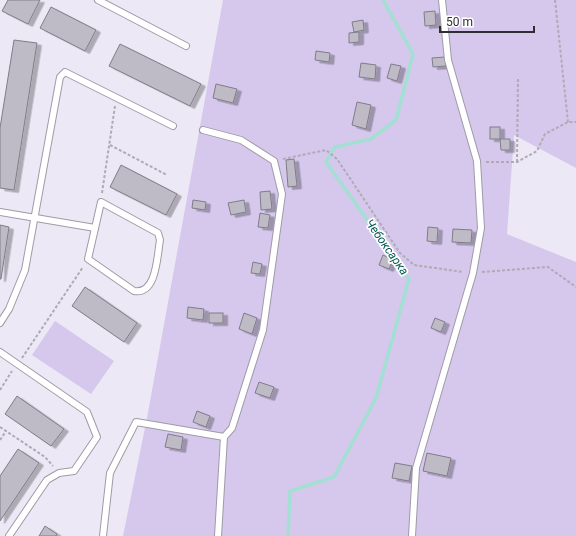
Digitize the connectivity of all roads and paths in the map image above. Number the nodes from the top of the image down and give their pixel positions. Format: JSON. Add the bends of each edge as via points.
{"nodes":[{"id":1,"x":98,"y":0,"type":"edge"},
{"id":2,"x":442,"y":0,"type":"edge"},
{"id":3,"x":555,"y":0,"type":"edge"},
{"id":4,"x":186,"y":46,"type":"dead end"},
{"id":5,"x":518,"y":79,"type":"dead end"},
{"id":6,"x":117,"y":97,"type":"junction"},
{"id":7,"x":568,"y":122,"type":"junction"},
{"id":8,"x":576,"y":122,"type":"edge"},
{"id":9,"x":173,"y":126,"type":"dead end"},
{"id":10,"x":203,"y":130,"type":"dead end"},
{"id":11,"x":109,"y":144,"type":"junction"},
{"id":12,"x":274,"y":161,"type":"junction"},
{"id":13,"x":477,"y":161,"type":"junction"},
{"id":14,"x":517,"y":162,"type":"junction"},
{"id":15,"x":167,"y":175,"type":"dead end"},
{"id":16,"x":100,"y":202,"type":"junction"},
{"id":17,"x":0,"y":212,"type":"edge"},
{"id":18,"x":34,"y":217,"type":"junction"},
{"id":19,"x":95,"y":228,"type":"junction"},
{"id":20,"x":88,"y":259,"type":"junction"},
{"id":21,"x":473,"y":273,"type":"junction"},
{"id":22,"x":576,"y":287,"type":"edge"},
{"id":23,"x":0,"y":323,"type":"edge"},
{"id":24,"x":0,"y":352,"type":"edge"},
{"id":25,"x":17,"y":364,"type":"junction"},
{"id":26,"x":0,"y":390,"type":"edge"},
{"id":27,"x":0,"y":427,"type":"edge"},
{"id":28,"x":6,"y":431,"type":"junction"},
{"id":29,"x":224,"y":437,"type":"junction"},
{"id":30,"x":0,"y":440,"type":"edge"},
{"id":31,"x":58,"y":473,"type":"junction"},
{"id":32,"x":9,"y":536,"type":"edge"},
{"id":33,"x":103,"y":536,"type":"edge"},
{"id":34,"x":218,"y":536,"type":"edge"},
{"id":35,"x":412,"y":536,"type":"edge"}],
"edges":[{"from":1,"to":4,"type":"lane"},
{"from":2,"to":13,"type":"lane","via":[[448,60]]},
{"from":3,"to":7,"type":"path"},
{"from":5,"to":14,"type":"path"},
{"from":6,"to":9,"type":"lane"},
{"from":6,"to":11,"type":"path"},
{"from":6,"to":18,"type":"lane","via":[[65,72],[60,77]]},
{"from":7,"to":8,"type":"path"},
{"from":7,"to":14,"type":"path","via":[[545,134],[537,151]]},
{"from":10,"to":12,"type":"lane","via":[[240,140]]},
{"from":11,"to":15,"type":"path"},
{"from":11,"to":16,"type":"path"},
{"from":12,"to":21,"type":"path","via":[[326,150],[337,159],[400,253],[414,266]]},
{"from":12,"to":29,"type":"lane","via":[[282,194],[263,330],[232,428]]},
{"from":13,"to":14,"type":"path"},
{"from":13,"to":21,"type":"lane","via":[[481,228]]},
{"from":16,"to":19,"type":"lane"},
{"from":16,"to":20,"type":"lane","via":[[158,234],[160,240],[152,281],[148,288],[140,292],[134,291]]},
{"from":17,"to":18,"type":"lane"},
{"from":18,"to":19,"type":"lane"},
{"from":18,"to":23,"type":"lane","via":[[25,270],[9,309]]},
{"from":19,"to":20,"type":"lane"},
{"from":20,"to":25,"type":"path"},
{"from":21,"to":22,"type":"path","via":[[548,267]]},
{"from":21,"to":35,"type":"lane","via":[[416,468]]},
{"from":24,"to":25,"type":"lane"},
{"from":25,"to":26,"type":"path"},
{"from":25,"to":31,"type":"lane","via":[[87,412],[97,437],[74,471]]},
{"from":27,"to":28,"type":"path"},
{"from":28,"to":30,"type":"path"},
{"from":28,"to":31,"type":"path","via":[[45,457]]},
{"from":29,"to":33,"type":"lane","via":[[136,422],[110,473]]},
{"from":29,"to":34,"type":"lane"},
{"from":31,"to":32,"type":"lane","via":[[47,480]]}]}
